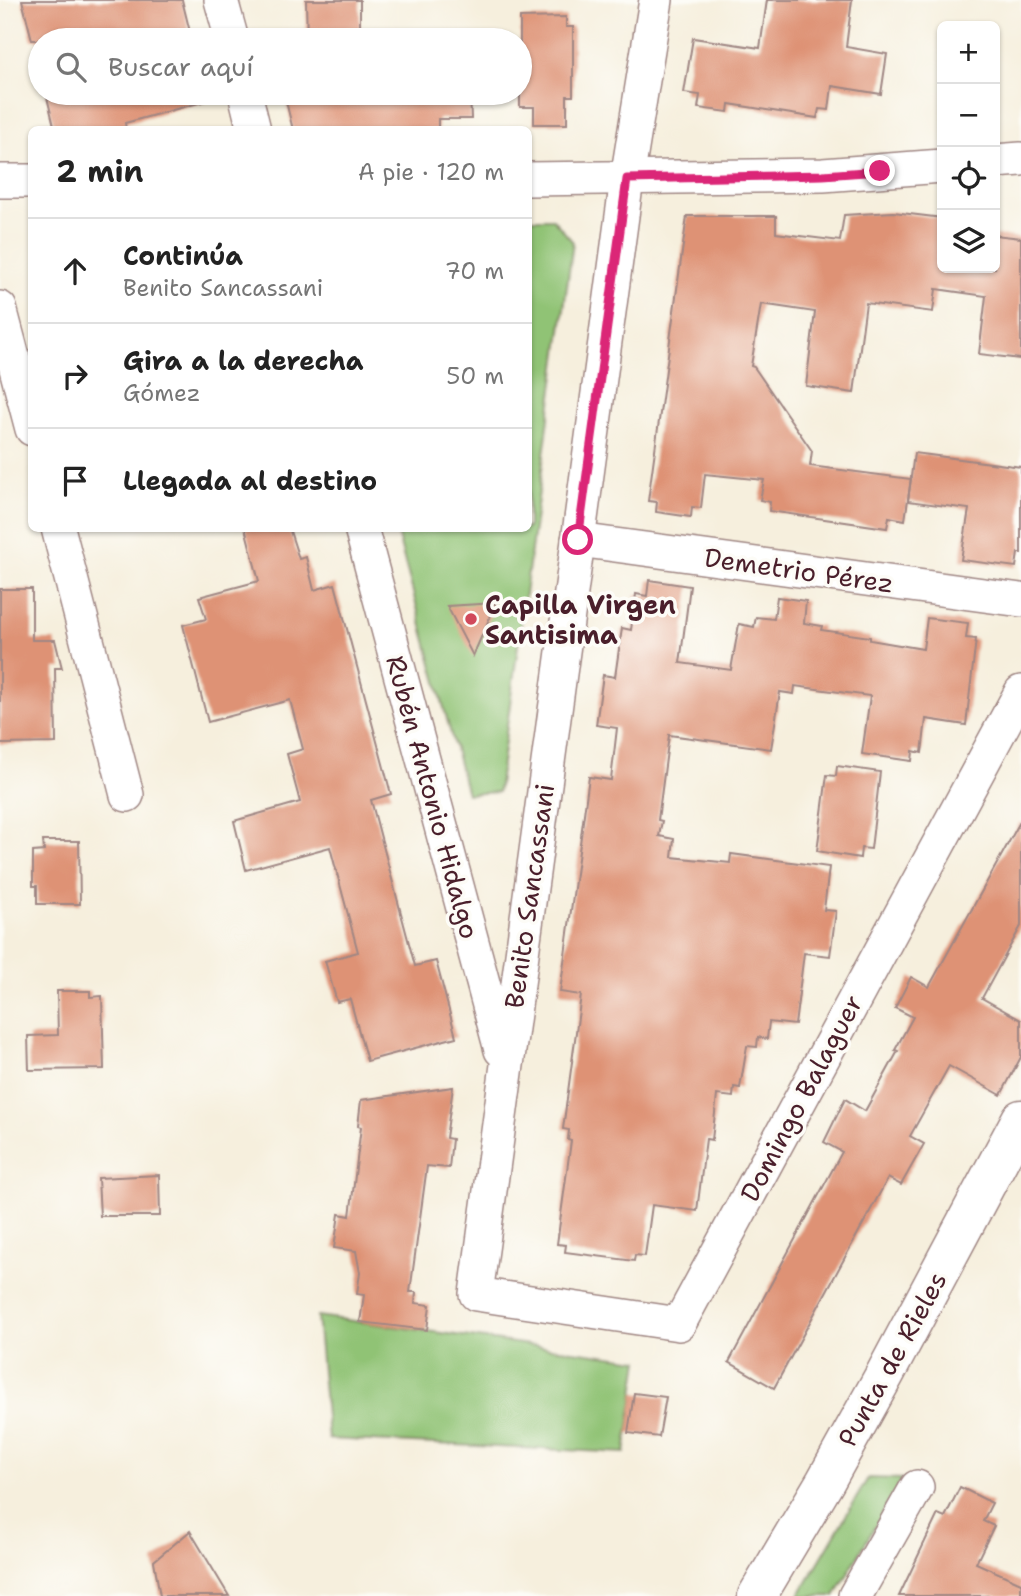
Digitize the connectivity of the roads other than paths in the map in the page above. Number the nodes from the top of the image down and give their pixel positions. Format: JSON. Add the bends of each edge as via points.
{"nodes":[{"id":1,"x":221,"y":0,"type":"edge"},
{"id":2,"x":656,"y":0,"type":"edge"},
{"id":3,"x":229,"y":28,"type":"edge"},
{"id":4,"x":248,"y":105,"type":"edge"},
{"id":5,"x":253,"y":126,"type":"edge"},
{"id":6,"x":1021,"y":159,"type":"edge"},
{"id":7,"x":1000,"y":161,"type":"edge"},
{"id":8,"x":937,"y":166,"type":"edge"},
{"id":9,"x":532,"y":179,"type":"edge"},
{"id":10,"x":627,"y":179,"type":"junction"},
{"id":11,"x":0,"y":181,"type":"edge"},
{"id":12,"x":28,"y":181,"type":"edge"},
{"id":13,"x":0,"y":308,"type":"edge"},
{"id":14,"x":28,"y":414,"type":"edge"},
{"id":15,"x":59,"y":532,"type":"edge"},
{"id":16,"x":362,"y":532,"type":"edge"},
{"id":17,"x":578,"y":540,"type":"junction"},
{"id":18,"x":1021,"y":600,"type":"edge"},
{"id":19,"x":1021,"y":692,"type":"edge"},
{"id":20,"x":127,"y":795,"type":"dead end"},
{"id":21,"x":506,"y":1066,"type":"junction"},
{"id":22,"x":1021,"y":1119,"type":"edge"},
{"id":23,"x":476,"y":1294,"type":"joint"},
{"id":24,"x":917,"y":1487,"type":"dead end"},
{"id":25,"x":757,"y":1596,"type":"edge"},
{"id":26,"x":855,"y":1596,"type":"edge"}],
"edges":[{"from":1,"to":3,"type":"street"},
{"from":2,"to":10,"type":"street","name":"Benito Sancassani"},
{"from":4,"to":5,"type":"street"},
{"from":6,"to":7,"type":"street"},
{"from":8,"to":10,"type":"street","via":[[823,175]]},
{"from":9,"to":10,"type":"street"},
{"from":10,"to":17,"type":"street","name":"Benito Sancassani"},
{"from":11,"to":12,"type":"street"},
{"from":13,"to":14,"type":"street"},
{"from":15,"to":20,"type":"street"},
{"from":16,"to":21,"type":"street","name":"Rubén Antonio Hidalgo"},
{"from":17,"to":18,"type":"street","name":"Demetrio Pérez"},
{"from":17,"to":21,"type":"street","name":"Benito Sancassani"},
{"from":19,"to":23,"type":"street","name":"Domingo Balaguer","via":[[679,1324]]},
{"from":21,"to":23,"type":"street","name":"Benito Sancassani"},
{"from":22,"to":25,"type":"street","name":"Punta de Rieles","via":[[885,1374]]},
{"from":24,"to":26,"type":"street"}]}
